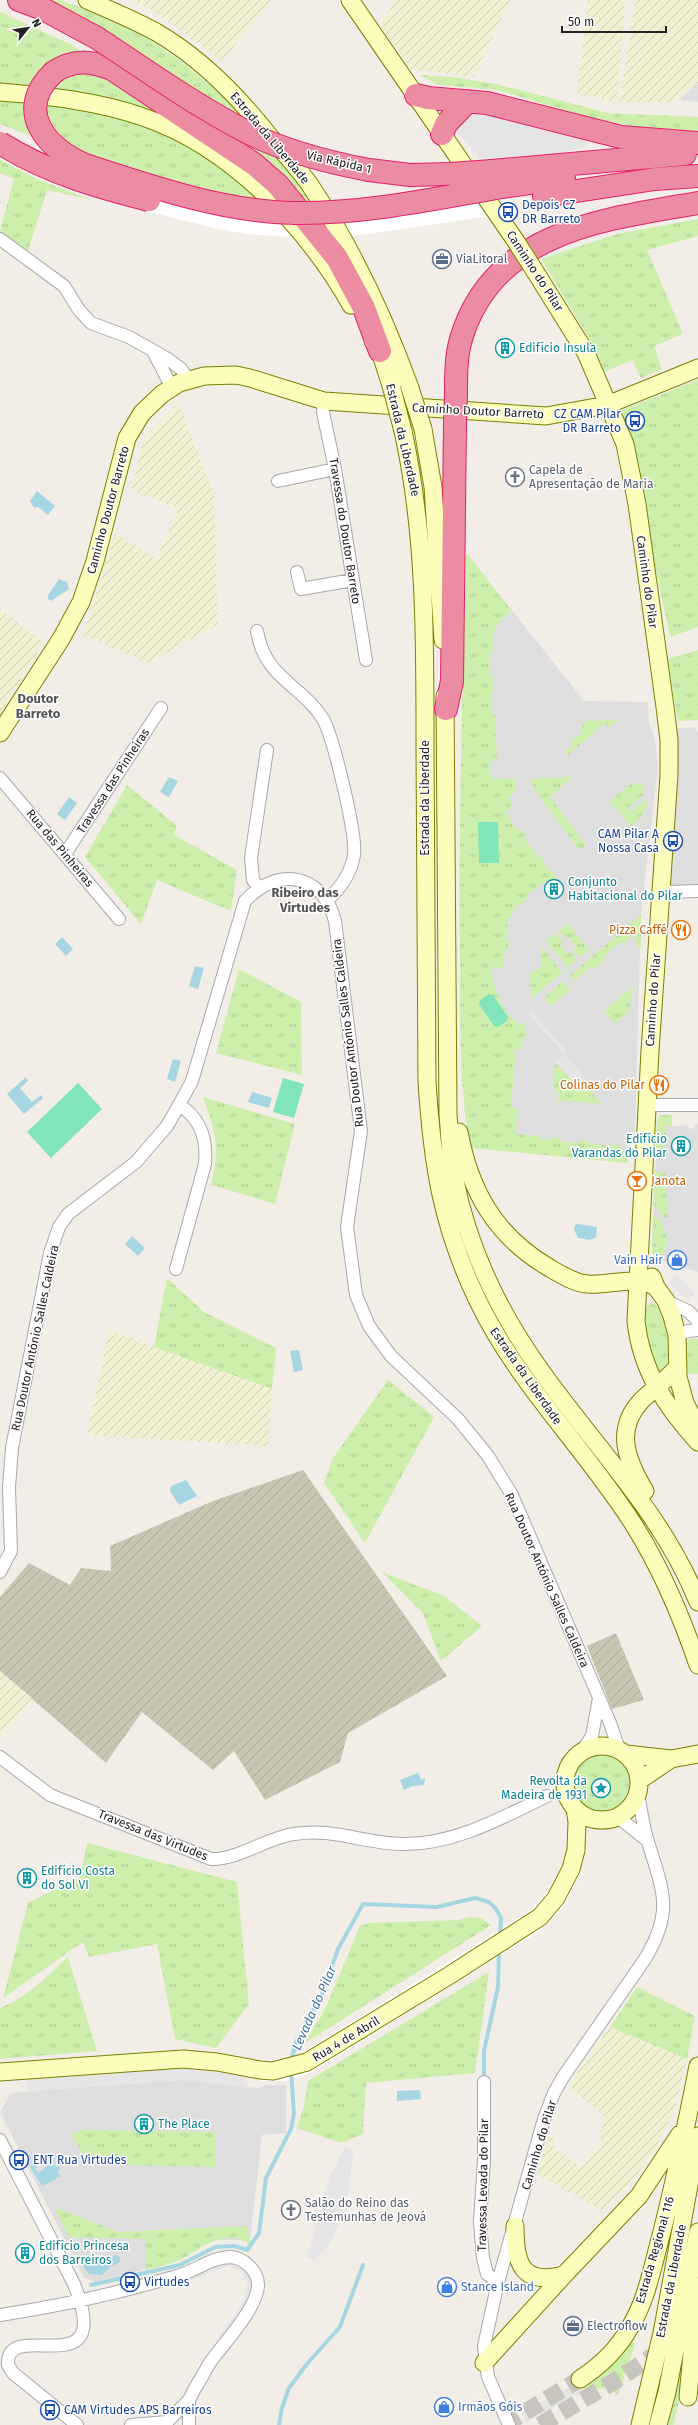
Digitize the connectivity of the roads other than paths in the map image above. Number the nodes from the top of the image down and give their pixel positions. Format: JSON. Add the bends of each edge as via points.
{"nodes":[{"id":1,"x":19,"y":0,"type":"edge"},
{"id":2,"x":87,"y":0,"type":"edge"},
{"id":3,"x":350,"y":0,"type":"edge"},
{"id":4,"x":0,"y":92,"type":"edge"},
{"id":5,"x":416,"y":95,"type":"junction"},
{"id":6,"x":468,"y":101,"type":"junction"},
{"id":7,"x":442,"y":134,"type":"junction"},
{"id":8,"x":0,"y":142,"type":"edge"},
{"id":9,"x":698,"y":143,"type":"edge"},
{"id":10,"x":698,"y":154,"type":"edge"},
{"id":11,"x":698,"y":164,"type":"edge"},
{"id":12,"x":698,"y":176,"type":"edge"},
{"id":13,"x":501,"y":186,"type":"junction"},
{"id":14,"x":698,"y":203,"type":"edge"},
{"id":15,"x":0,"y":239,"type":"edge"},
{"id":16,"x":380,"y":352,"type":"junction"},
{"id":17,"x":154,"y":353,"type":"junction"},
{"id":18,"x":698,"y":368,"type":"edge"},
{"id":19,"x":188,"y":380,"type":"junction"},
{"id":20,"x":172,"y":388,"type":"junction"},
{"id":21,"x":324,"y":401,"type":"junction"},
{"id":22,"x":608,"y":405,"type":"junction"},
{"id":23,"x":335,"y":469,"type":"junction"},
{"id":24,"x":278,"y":481,"type":"dead end"},
{"id":25,"x":298,"y":572,"type":"dead end"},
{"id":26,"x":353,"y":580,"type":"junction"},
{"id":27,"x":257,"y":631,"type":"dead end"},
{"id":28,"x":366,"y":660,"type":"dead end"},
{"id":29,"x":161,"y":708,"type":"dead end"},
{"id":30,"x":446,"y":709,"type":"junction"},
{"id":31,"x":0,"y":733,"type":"edge"},
{"id":32,"x":266,"y":750,"type":"dead end"},
{"id":33,"x":0,"y":778,"type":"edge"},
{"id":34,"x":66,"y":854,"type":"junction"},
{"id":35,"x":259,"y":888,"type":"junction"},
{"id":36,"x":660,"y":889,"type":"junction"},
{"id":37,"x":698,"y":891,"type":"edge"},
{"id":38,"x":326,"y":900,"type":"junction"},
{"id":39,"x":120,"y":919,"type":"dead end"},
{"id":40,"x":447,"y":1077,"type":"junction"},
{"id":41,"x":647,"y":1105,"type":"junction"},
{"id":42,"x":179,"y":1106,"type":"junction"},
{"id":43,"x":698,"y":1106,"type":"edge"},
{"id":44,"x":641,"y":1244,"type":"junction"},
{"id":45,"x":176,"y":1269,"type":"dead end"},
{"id":46,"x":637,"y":1280,"type":"junction"},
{"id":47,"x":656,"y":1287,"type":"junction"},
{"id":48,"x":666,"y":1301,"type":"junction"},
{"id":49,"x":636,"y":1307,"type":"junction"},
{"id":50,"x":698,"y":1321,"type":"edge"},
{"id":51,"x":698,"y":1330,"type":"edge"},
{"id":52,"x":677,"y":1335,"type":"junction"},
{"id":53,"x":676,"y":1367,"type":"junction"},
{"id":54,"x":657,"y":1388,"type":"junction"},
{"id":55,"x":698,"y":1428,"type":"edge"},
{"id":56,"x":698,"y":1442,"type":"edge"},
{"id":57,"x":4,"y":1486,"type":"edge"},
{"id":58,"x":663,"y":1535,"type":"junction"},
{"id":59,"x":0,"y":1572,"type":"edge"},
{"id":60,"x":698,"y":1602,"type":"edge"},
{"id":61,"x":698,"y":1665,"type":"edge"},
{"id":62,"x":599,"y":1698,"type":"junction"},
{"id":63,"x":583,"y":1750,"type":"junction"},
{"id":64,"x":622,"y":1751,"type":"junction"},
{"id":65,"x":698,"y":1754,"type":"edge"},
{"id":66,"x":0,"y":1757,"type":"edge"},
{"id":67,"x":671,"y":1759,"type":"junction"},
{"id":68,"x":639,"y":1787,"type":"junction"},
{"id":69,"x":547,"y":1796,"type":"dead end"},
{"id":70,"x":575,"y":1808,"type":"junction"},
{"id":71,"x":618,"y":1817,"type":"junction"},
{"id":72,"x":599,"y":1820,"type":"junction"},
{"id":73,"x":648,"y":1841,"type":"junction"},
{"id":74,"x":576,"y":1850,"type":"junction"},
{"id":75,"x":698,"y":2066,"type":"edge"},
{"id":76,"x":0,"y":2072,"type":"edge"},
{"id":77,"x":484,"y":2082,"type":"dead end"},
{"id":78,"x":686,"y":2124,"type":"junction"},
{"id":79,"x":698,"y":2136,"type":"edge"},
{"id":80,"x":0,"y":2140,"type":"edge"},
{"id":81,"x":515,"y":2226,"type":"junction"},
{"id":82,"x":698,"y":2240,"type":"edge"},
{"id":83,"x":564,"y":2275,"type":"junction"},
{"id":84,"x":498,"y":2282,"type":"junction"},
{"id":85,"x":698,"y":2287,"type":"edge"},
{"id":86,"x":81,"y":2302,"type":"junction"},
{"id":87,"x":0,"y":2315,"type":"edge"},
{"id":88,"x":484,"y":2363,"type":"junction"},
{"id":89,"x":580,"y":2379,"type":"tunnel mouth"},
{"id":90,"x":688,"y":2397,"type":"dead end"},
{"id":91,"x":189,"y":2400,"type":"junction"},
{"id":92,"x":169,"y":2424,"type":"edge"},
{"id":93,"x":77,"y":2425,"type":"edge"},
{"id":94,"x":131,"y":2425,"type":"edge"},
{"id":95,"x":189,"y":2425,"type":"edge"},
{"id":96,"x":510,"y":2425,"type":"edge"},
{"id":97,"x":640,"y":2425,"type":"edge"},
{"id":98,"x":658,"y":2425,"type":"edge"}],
"edges":[{"from":1,"to":13,"type":"highway","name":"Via Rápida 1","bridge":true,"via":[[43,9],[97,38],[207,110],[245,131],[300,153],[369,170],[410,175],[451,174]]},
{"from":2,"to":30,"type":"main road","name":"Estrada da Liberdade","bridge":true,"via":[[157,33],[196,61],[247,108],[309,183],[342,235],[387,324],[423,429],[433,487],[439,550]]},
{"from":3,"to":5,"type":"main road","name":"Caminho do Pilar"},
{"from":4,"to":16,"type":"main road","name":"Estrada da Liberdade","via":[[86,101],[144,117],[184,134],[207,149],[270,198],[331,273]]},
{"from":5,"to":6,"type":"highway"},
{"from":5,"to":7,"type":"main road","name":"Caminho do Pilar"},
{"from":6,"to":7,"type":"highway","via":[[446,124]]},
{"from":6,"to":9,"type":"highway","via":[[528,112],[621,137]]},
{"from":7,"to":22,"type":"main road","name":"Caminho do Pilar","bridge":true,"via":[[577,335]]},
{"from":8,"to":13,"type":"highway","name":"Via Rápida 1","bridge":true,"via":[[34,163],[118,193],[258,224],[330,227],[380,222]]},
{"from":10,"to":13,"type":"highway","name":"Via Rápida 1","via":[[659,155]]},
{"from":11,"to":13,"type":"highway","via":[[635,167]]},
{"from":12,"to":13,"type":"highway","name":"Via Rápida 1"},
{"from":13,"to":16,"type":"highway","bridge":true,"via":[[340,212],[293,213],[239,207],[181,194],[75,161],[55,148],[43,134],[36,112],[40,90],[54,72],[64,65],[76,62],[100,64],[112,69],[254,164],[278,185],[337,258],[364,308]]},
{"from":14,"to":30,"type":"highway","bridge":true,"via":[[583,225],[535,245],[509,264],[490,283],[470,316],[461,339],[456,365],[452,681]]},
{"from":15,"to":17,"type":"street","via":[[64,286],[79,310],[91,323],[128,337]]},
{"from":16,"to":61,"type":"main road","name":"Estrada da Liberdade","bridge":true,"via":[[392,388],[414,478],[422,576],[425,631],[427,1081],[430,1139],[441,1201],[466,1275],[492,1327],[522,1374],[632,1523],[677,1608]]},
{"from":17,"to":19,"type":"street","via":[[177,365]]},
{"from":17,"to":20,"type":"street"},
{"from":18,"to":22,"type":"main road","name":"Caminho Doutor Barreto"},
{"from":19,"to":20,"type":"main road","name":"Caminho Doutor Barreto"},
{"from":19,"to":21,"type":"main road","name":"Caminho Doutor Barreto","via":[[204,376],[236,375]]},
{"from":20,"to":31,"type":"main road","name":"Caminho Doutor Barreto","via":[[142,412],[127,438],[82,602]]},
{"from":21,"to":22,"type":"main road","name":"Caminho Doutor Barreto","via":[[546,416]]},
{"from":21,"to":23,"type":"street","name":"Travessa do Doutor Barreto","via":[[323,412]]},
{"from":22,"to":36,"type":"main road","name":"Caminho do Pilar","via":[[625,444],[636,504],[669,740],[669,775]]},
{"from":23,"to":24,"type":"street"},
{"from":23,"to":26,"type":"street","name":"Travessa do Doutor Barreto"},
{"from":25,"to":26,"type":"street","via":[[301,589]]},
{"from":26,"to":28,"type":"street","name":"Travessa do Doutor Barreto"},
{"from":27,"to":38,"type":"street","via":[[261,648],[271,666],[314,707],[331,736],[353,832],[355,853],[345,880]]},
{"from":29,"to":34,"type":"street","name":"Travessa das Pinheiras"},
{"from":30,"to":40,"type":"main road","name":"Estrada da Liberdade"},
{"from":32,"to":35,"type":"street","via":[[251,858],[254,880]]},
{"from":33,"to":34,"type":"street","name":"Rua das Pinheiras"},
{"from":34,"to":39,"type":"street","name":"Rua das Pinheiras"},
{"from":35,"to":38,"type":"street","name":"Rua Doutor António Salles Caldeira","via":[[284,878],[294,878],[306,883]]},
{"from":35,"to":42,"type":"street","name":"Rua Doutor António Salles Caldeira","via":[[245,901],[192,1081]]},
{"from":36,"to":37,"type":"street","via":[[671,892]]},
{"from":36,"to":41,"type":"main road","name":"Caminho do Pilar"},
{"from":38,"to":62,"type":"street","name":"Rua Doutor António Salles Caldeira","via":[[335,921],[360,1115],[361,1131],[347,1227],[356,1295],[369,1326],[391,1356],[458,1419],[488,1456],[512,1495]]},
{"from":40,"to":46,"type":"main road","via":[[466,1166],[486,1207],[509,1239],[540,1262],[578,1282],[593,1284]]},
{"from":40,"to":58,"type":"main road","name":"Estrada da Liberdade","via":[[453,1174],[475,1252],[489,1284],[506,1319],[532,1359],[621,1474]]},
{"from":41,"to":43,"type":"street"},
{"from":41,"to":44,"type":"main road","name":"Caminho do Pilar"},
{"from":42,"to":45,"type":"street","via":[[195,1118],[204,1134],[207,1149]]},
{"from":42,"to":57,"type":"street","name":"Rua Doutor António Salles Caldeira","via":[[167,1126],[136,1162],[71,1212],[59,1227],[50,1253]]},
{"from":44,"to":46,"type":"main road","name":"Caminho do Pilar"},
{"from":44,"to":47,"type":"main road","name":"Caminho do Pilar"},
{"from":46,"to":47,"type":"main road"},
{"from":46,"to":49,"type":"main road","name":"Caminho do Pilar"},
{"from":47,"to":48,"type":"main road","name":"Caminho do Pilar"},
{"from":48,"to":49,"type":"main road","via":[[647,1297]]},
{"from":48,"to":50,"type":"street","via":[[688,1311]]},
{"from":48,"to":52,"type":"main road","name":"Caminho do Pilar"},
{"from":49,"to":54,"type":"main road","name":"Caminho do Pilar","via":[[641,1349]]},
{"from":51,"to":52,"type":"street"},
{"from":52,"to":53,"type":"main road","name":"Caminho do Pilar"},
{"from":53,"to":54,"type":"main road"},
{"from":53,"to":55,"type":"main road","name":"Caminho do Pilar","via":[[685,1403]]},
{"from":54,"to":56,"type":"main road","name":"Caminho do Pilar","via":[[673,1413]]},
{"from":54,"to":58,"type":"main road","via":[[642,1400],[630,1416],[625,1431],[625,1447],[630,1464],[660,1518]]},
{"from":57,"to":59,"type":"street","name":"Rua Doutor António Salles Caldeira","via":[[11,1551]]},
{"from":58,"to":60,"type":"main road","name":"Estrada da Liberdade"},
{"from":62,"to":63,"type":"street","via":[[592,1736]]},
{"from":62,"to":64,"type":"street","name":"Rua Doutor António Salles Caldeira"},
{"from":63,"to":64,"type":"main road","via":[[605,1745]]},
{"from":63,"to":70,"type":"main road","via":[[572,1760],[566,1774],[567,1796]]},
{"from":64,"to":67,"type":"main road"},
{"from":64,"to":68,"type":"main road","via":[[636,1765]]},
{"from":65,"to":67,"type":"main road"},
{"from":66,"to":69,"type":"street","name":"Travessa das Virtudes","via":[[50,1796],[211,1859],[229,1857],[274,1838],[318,1832],[405,1844],[443,1840],[481,1827]]},
{"from":67,"to":68,"type":"main road"},
{"from":68,"to":71,"type":"main road","via":[[632,1805]]},
{"from":68,"to":73,"type":"street","name":"Caminho do Pilar"},
{"from":70,"to":72,"type":"main road","via":[[590,1818]]},
{"from":70,"to":74,"type":"main road","name":"Rua 4 de Abril"},
{"from":71,"to":72,"type":"main road"},
{"from":71,"to":73,"type":"street"},
{"from":72,"to":74,"type":"main road","name":"Rua 4 de Abril"},
{"from":73,"to":81,"type":"street","name":"Caminho do Pilar","via":[[664,1896],[658,1934],[645,1959],[589,2038],[554,2094],[544,2119]]},
{"from":74,"to":76,"type":"main road","name":"Rua 4 de Abril","via":[[571,1869],[556,1898],[531,1924],[317,2057],[286,2069],[260,2070],[183,2059]]},
{"from":75,"to":78,"type":"main road"},
{"from":77,"to":84,"type":"street","name":"Travessa Levada do Pilar","via":[[484,2160],[480,2222],[487,2274]]},
{"from":78,"to":83,"type":"main road","via":[[641,2193]]},
{"from":78,"to":89,"type":"main road","name":"Estrada Regional 116","via":[[668,2208],[640,2308],[628,2331],[613,2351]]},
{"from":79,"to":97,"type":"main road","name":"Estrada da Liberdade","via":[[662,2333]]},
{"from":80,"to":86,"type":"street"},
{"from":81,"to":83,"type":"main road","via":[[516,2252],[524,2270],[540,2278]]},
{"from":81,"to":84,"type":"street","name":"Caminho do Pilar"},
{"from":82,"to":98,"type":"main road","name":"Estrada da Liberdade"},
{"from":83,"to":88,"type":"main road"},
{"from":84,"to":88,"type":"street","name":"Caminho do Pilar","via":[[486,2330]]},
{"from":85,"to":90,"type":"main road"},
{"from":86,"to":87,"type":"street"},
{"from":86,"to":91,"type":"street","via":[[179,2276],[218,2258],[233,2257],[244,2261],[254,2271],[258,2284],[253,2302],[209,2365]]},
{"from":86,"to":93,"type":"street","via":[[85,2323],[82,2334],[74,2342],[64,2347],[25,2344],[16,2349],[8,2362],[14,2373]]},
{"from":88,"to":96,"type":"street","name":"Caminho do Pilar","via":[[493,2391]]},
{"from":91,"to":92,"type":"street"},
{"from":91,"to":95,"type":"street"},
{"from":92,"to":94,"type":"street"}]}
